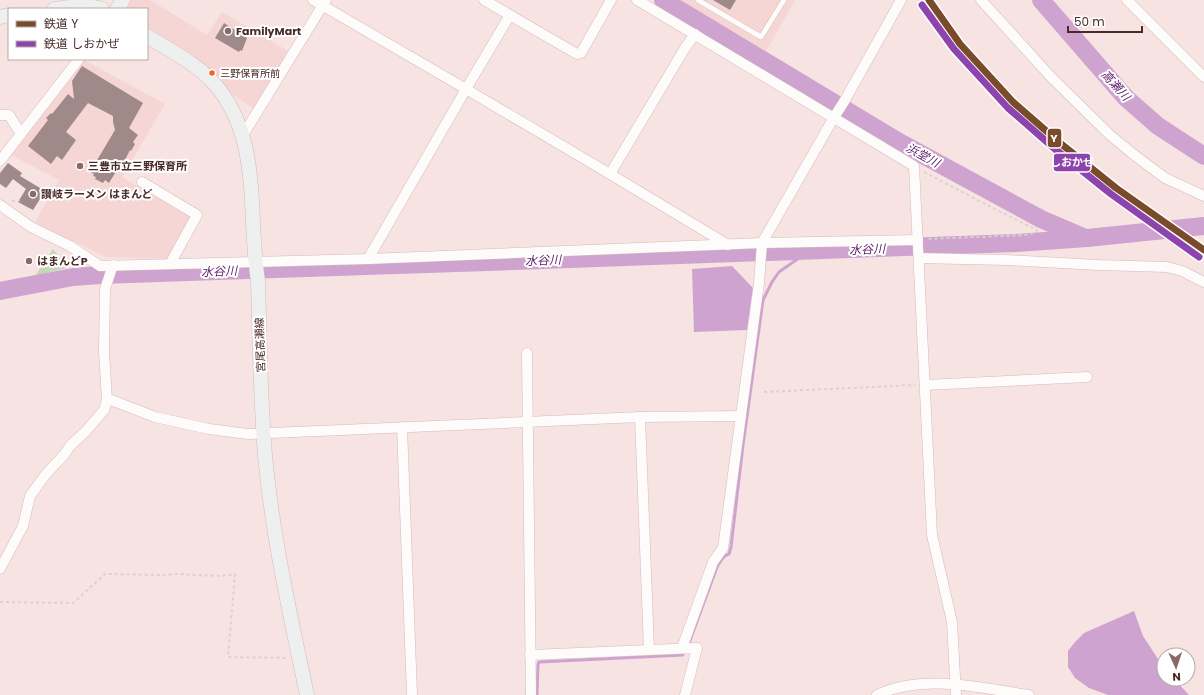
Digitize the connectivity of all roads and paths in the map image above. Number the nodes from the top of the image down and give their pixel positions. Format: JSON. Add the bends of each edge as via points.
{"nodes":[{"id":1,"x":124,"y":0,"type":"edge"},
{"id":2,"x":313,"y":0,"type":"edge"},
{"id":3,"x":484,"y":0,"type":"edge"},
{"id":4,"x":611,"y":0,"type":"edge"},
{"id":5,"x":637,"y":0,"type":"edge"},
{"id":6,"x":698,"y":0,"type":"edge"},
{"id":7,"x":784,"y":0,"type":"edge"},
{"id":8,"x":901,"y":0,"type":"edge"},
{"id":9,"x":981,"y":0,"type":"edge"},
{"id":10,"x":1127,"y":0,"type":"edge"},
{"id":11,"x":324,"y":3,"type":"edge"},
{"id":12,"x":63,"y":8,"type":"edge"},
{"id":13,"x":100,"y":8,"type":"edge"},
{"id":14,"x":118,"y":8,"type":"edge"},
{"id":15,"x":510,"y":15,"type":"junction"},
{"id":16,"x":695,"y":34,"type":"junction"},
{"id":17,"x":148,"y":37,"type":"edge"},
{"id":18,"x":78,"y":60,"type":"edge"},
{"id":19,"x":1204,"y":77,"type":"edge"},
{"id":20,"x":466,"y":89,"type":"junction"},
{"id":21,"x":0,"y":115,"type":"edge"},
{"id":22,"x":835,"y":116,"type":"junction"},
{"id":23,"x":21,"y":134,"type":"junction"},
{"id":24,"x":243,"y":135,"type":"junction"},
{"id":25,"x":0,"y":160,"type":"edge"},
{"id":26,"x":914,"y":166,"type":"junction"},
{"id":27,"x":610,"y":174,"type":"junction"},
{"id":28,"x":142,"y":182,"type":"dead end"},
{"id":29,"x":1204,"y":196,"type":"edge"},
{"id":30,"x":0,"y":205,"type":"edge"},
{"id":31,"x":918,"y":241,"type":"junction"},
{"id":32,"x":728,"y":245,"type":"junction"},
{"id":33,"x":761,"y":250,"type":"junction"},
{"id":34,"x":919,"y":256,"type":"junction"},
{"id":35,"x":368,"y":259,"type":"junction"},
{"id":36,"x":255,"y":261,"type":"junction"},
{"id":37,"x":170,"y":264,"type":"junction"},
{"id":38,"x":113,"y":266,"type":"junction"},
{"id":39,"x":1204,"y":282,"type":"edge"},
{"id":40,"x":527,"y":354,"type":"dead end"},
{"id":41,"x":1087,"y":377,"type":"dead end"},
{"id":42,"x":924,"y":385,"type":"junction"},
{"id":43,"x":764,"y":392,"type":"dead end"},
{"id":44,"x":107,"y":400,"type":"junction"},
{"id":45,"x":741,"y":416,"type":"junction"},
{"id":46,"x":640,"y":417,"type":"junction"},
{"id":47,"x":528,"y":421,"type":"junction"},
{"id":48,"x":402,"y":427,"type":"junction"},
{"id":49,"x":264,"y":433,"type":"junction"},
{"id":50,"x":0,"y":569,"type":"edge"},
{"id":51,"x":0,"y":602,"type":"edge"},
{"id":52,"x":682,"y":648,"type":"junction"},
{"id":53,"x":649,"y":650,"type":"junction"},
{"id":54,"x":530,"y":655,"type":"junction"},
{"id":55,"x":299,"y":658,"type":"junction"},
{"id":56,"x":956,"y":690,"type":"edge"},
{"id":57,"x":307,"y":695,"type":"edge"},
{"id":58,"x":412,"y":695,"type":"edge"},
{"id":59,"x":531,"y":695,"type":"edge"},
{"id":60,"x":685,"y":695,"type":"edge"},
{"id":61,"x":877,"y":695,"type":"edge"},
{"id":62,"x":1028,"y":695,"type":"edge"}],
"edges":[{"from":1,"to":14,"type":"main road"},
{"from":2,"to":11,"type":"street"},
{"from":3,"to":15,"type":"street"},
{"from":4,"to":15,"type":"street","via":[[581,52],[576,54]]},
{"from":5,"to":16,"type":"street"},
{"from":6,"to":7,"type":"lane","via":[[761,37]]},
{"from":8,"to":22,"type":"street"},
{"from":9,"to":29,"type":"street","via":[[1051,77],[1110,135],[1165,178]]},
{"from":10,"to":19,"type":"street"},
{"from":11,"to":20,"type":"street"},
{"from":11,"to":24,"type":"street"},
{"from":12,"to":13,"type":"main road"},
{"from":15,"to":20,"type":"street"},
{"from":16,"to":22,"type":"street"},
{"from":16,"to":27,"type":"street"},
{"from":17,"to":24,"type":"main road","name":"宮尾高瀬線","via":[[188,61],[211,80],[225,97]]},
{"from":18,"to":23,"type":"street"},
{"from":20,"to":27,"type":"street"},
{"from":20,"to":35,"type":"street"},
{"from":21,"to":23,"type":"street","via":[[9,115]]},
{"from":22,"to":26,"type":"street"},
{"from":22,"to":33,"type":"street"},
{"from":23,"to":25,"type":"street"},
{"from":24,"to":36,"type":"main road","name":"宮尾高瀬線","via":[[251,174]]},
{"from":26,"to":31,"type":"street"},
{"from":26,"to":31,"type":"path","via":[[1037,230],[1026,235]]},
{"from":27,"to":32,"type":"street"},
{"from":28,"to":37,"type":"street","via":[[197,215]]},
{"from":30,"to":38,"type":"street","via":[[31,227],[70,246],[100,266]]},
{"from":31,"to":33,"type":"street"},
{"from":31,"to":34,"type":"street"},
{"from":32,"to":33,"type":"street"},
{"from":32,"to":35,"type":"street"},
{"from":33,"to":45,"type":"street"},
{"from":34,"to":39,"type":"street","via":[[1167,267]]},
{"from":34,"to":42,"type":"street"},
{"from":35,"to":36,"type":"street"},
{"from":36,"to":37,"type":"street"},
{"from":36,"to":49,"type":"main road","name":"宮尾高瀬線"},
{"from":37,"to":38,"type":"street"},
{"from":38,"to":44,"type":"street","via":[[105,288],[104,352]]},
{"from":40,"to":47,"type":"street"},
{"from":41,"to":42,"type":"street"},
{"from":42,"to":43,"type":"path"},
{"from":42,"to":56,"type":"street","via":[[932,535],[952,622]]},
{"from":44,"to":49,"type":"street","via":[[209,430]]},
{"from":44,"to":50,"type":"street","via":[[104,410],[70,446],[30,496],[22,526]]},
{"from":45,"to":46,"type":"street"},
{"from":45,"to":52,"type":"street","via":[[723,548],[713,562]]},
{"from":46,"to":47,"type":"street"},
{"from":46,"to":53,"type":"street"},
{"from":47,"to":48,"type":"street"},
{"from":47,"to":54,"type":"street"},
{"from":48,"to":49,"type":"street"},
{"from":48,"to":58,"type":"street"},
{"from":49,"to":55,"type":"main road","name":"宮尾高瀬線","via":[[277,550]]},
{"from":51,"to":55,"type":"path","via":[[73,603],[105,574],[235,574],[228,657]]},
{"from":52,"to":53,"type":"street"},
{"from":52,"to":60,"type":"street","via":[[697,648]]},
{"from":53,"to":54,"type":"street"},
{"from":54,"to":59,"type":"street"},
{"from":55,"to":57,"type":"main road","name":"宮尾高瀬線"},
{"from":56,"to":61,"type":"street","via":[[924,684],[903,686]]},
{"from":56,"to":62,"type":"street"}]}
